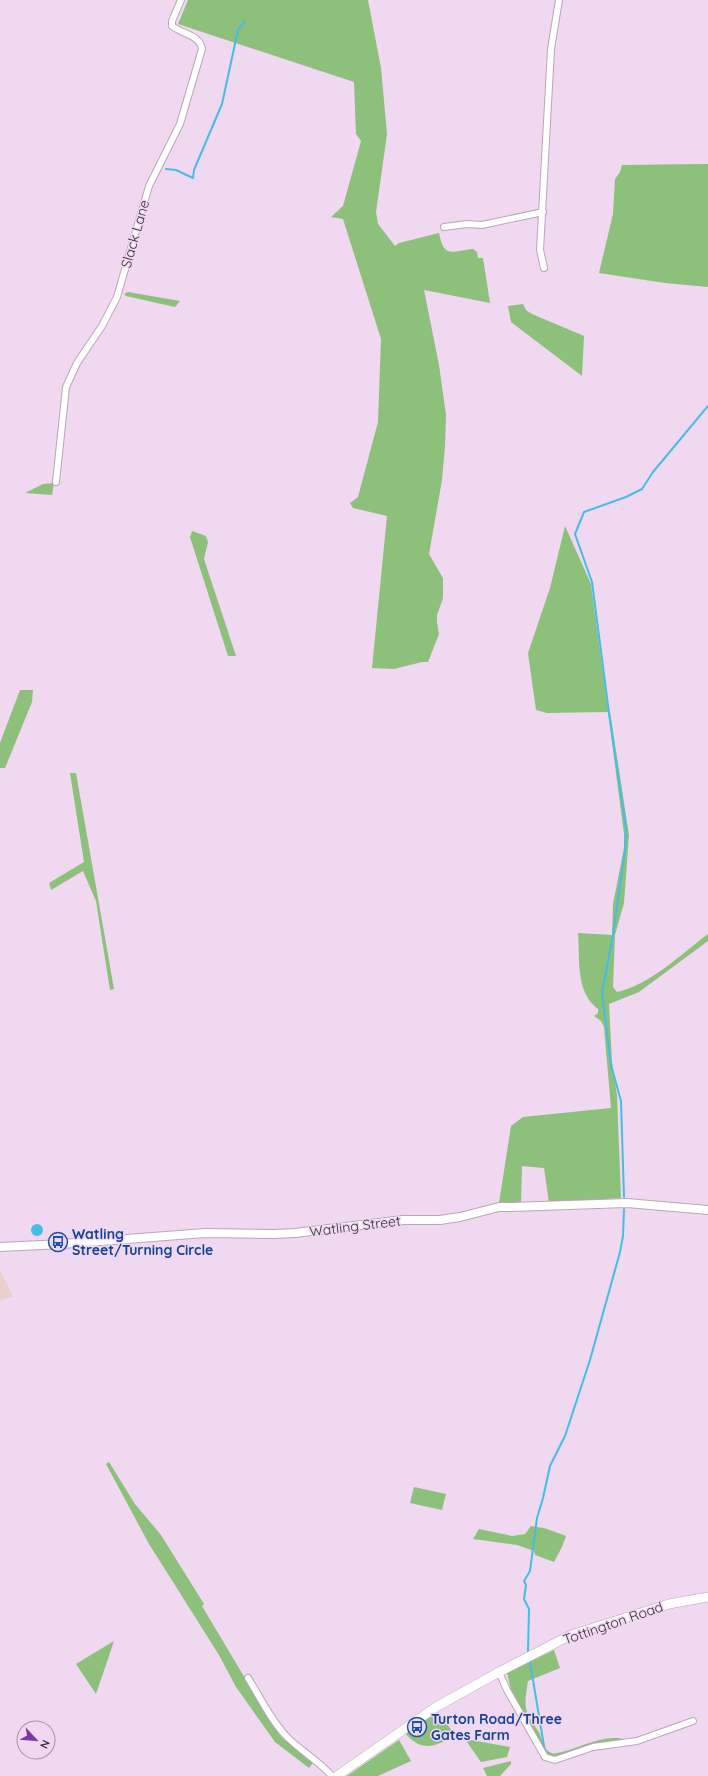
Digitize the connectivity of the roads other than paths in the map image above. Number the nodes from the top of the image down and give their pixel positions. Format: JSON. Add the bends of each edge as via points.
{"nodes":[{"id":1,"x":181,"y":0,"type":"edge"},
{"id":2,"x":559,"y":0,"type":"edge"},
{"id":3,"x":543,"y":212,"type":"junction"},
{"id":4,"x":444,"y":227,"type":"dead end"},
{"id":5,"x":544,"y":268,"type":"dead end"},
{"id":6,"x":56,"y":482,"type":"dead end"},
{"id":7,"x":708,"y":1210,"type":"edge"},
{"id":8,"x":0,"y":1247,"type":"edge"},
{"id":9,"x":708,"y":1596,"type":"edge"},
{"id":10,"x":499,"y":1672,"type":"junction"},
{"id":11,"x":248,"y":1678,"type":"dead end"},
{"id":12,"x":693,"y":1721,"type":"dead end"},
{"id":13,"x":332,"y":1776,"type":"edge"},
{"id":14,"x":337,"y":1776,"type":"edge"}],
"edges":[{"from":1,"to":6,"type":"street","name":"Slack Lane","via":[[172,26],[197,39],[202,49],[180,124],[149,186],[117,297],[102,326],[77,363],[66,387]]},
{"from":2,"to":3,"type":"street","via":[[552,34]]},
{"from":3,"to":4,"type":"street","via":[[482,225]]},
{"from":3,"to":5,"type":"street","via":[[540,250]]},
{"from":7,"to":8,"type":"street","name":"Watling Street","via":[[627,1203],[510,1207],[440,1220],[403,1220],[295,1233],[204,1233]]},
{"from":9,"to":10,"type":"main road","name":"Tottington Road","via":[[669,1604],[571,1635]]},
{"from":10,"to":12,"type":"street","via":[[549,1760],[592,1746],[637,1741]]},
{"from":10,"to":14,"type":"main road","name":"Tottington Road","via":[[436,1707]]},
{"from":11,"to":13,"type":"street","via":[[287,1737]]}]}
